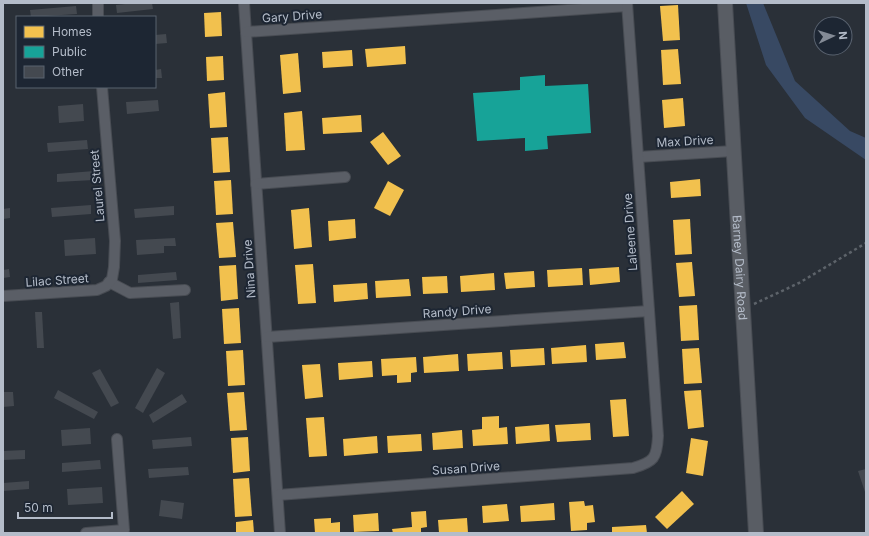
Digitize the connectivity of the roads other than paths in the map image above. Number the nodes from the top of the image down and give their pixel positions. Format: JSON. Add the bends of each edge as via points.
{"nodes":[{"id":1,"x":98,"y":3,"type":"edge"},
{"id":2,"x":244,"y":3,"type":"edge"},
{"id":3,"x":724,"y":3,"type":"edge"},
{"id":4,"x":627,"y":5,"type":"edge"},
{"id":5,"x":98,"y":16,"type":"edge"},
{"id":6,"x":246,"y":32,"type":"junction"},
{"id":7,"x":102,"y":88,"type":"edge"},
{"id":8,"x":733,"y":152,"type":"junction"},
{"id":9,"x":638,"y":157,"type":"junction"},
{"id":10,"x":344,"y":177,"type":"dead end"},
{"id":11,"x":256,"y":184,"type":"junction"},
{"id":12,"x":109,"y":282,"type":"junction"},
{"id":13,"x":185,"y":290,"type":"dead end"},
{"id":14,"x":3,"y":296,"type":"edge"},
{"id":15,"x":648,"y":311,"type":"junction"},
{"id":16,"x":267,"y":337,"type":"junction"},
{"id":17,"x":117,"y":439,"type":"dead end"},
{"id":18,"x":653,"y":459,"type":"joint"},
{"id":19,"x":278,"y":495,"type":"junction"},
{"id":20,"x":86,"y":533,"type":"edge"},
{"id":21,"x":280,"y":533,"type":"edge"},
{"id":22,"x":756,"y":533,"type":"edge"}],
"edges":[{"from":1,"to":5,"type":"street"},
{"from":2,"to":6,"type":"street","name":"Nina Drive"},
{"from":3,"to":8,"type":"street","name":"Barney Dairy Road"},
{"from":4,"to":6,"type":"street","name":"Gary Drive"},
{"from":4,"to":9,"type":"street","name":"Laleene Drive"},
{"from":6,"to":11,"type":"street","name":"Nina Drive"},
{"from":7,"to":12,"type":"street","name":"Laurel Street","via":[[114,241],[114,267]]},
{"from":8,"to":9,"type":"street","name":"Max Drive"},
{"from":8,"to":22,"type":"street","name":"Barney Dairy Road"},
{"from":9,"to":15,"type":"street","name":"Laleene Drive"},
{"from":10,"to":11,"type":"street"},
{"from":11,"to":16,"type":"street","name":"Nina Drive"},
{"from":12,"to":13,"type":"street","via":[[130,293]]},
{"from":12,"to":14,"type":"street","name":"Lilac Street","via":[[97,290]]},
{"from":15,"to":16,"type":"street","name":"Randy Drive"},
{"from":15,"to":18,"type":"street","name":"Laleene Drive","via":[[658,436],[658,450]]},
{"from":16,"to":19,"type":"street","name":"Nina Drive"},
{"from":17,"to":20,"type":"street","via":[[124,530]]},
{"from":18,"to":19,"type":"street","name":"Susan Drive","via":[[648,464],[633,468]]},
{"from":19,"to":21,"type":"street","name":"Nina Drive"}]}
